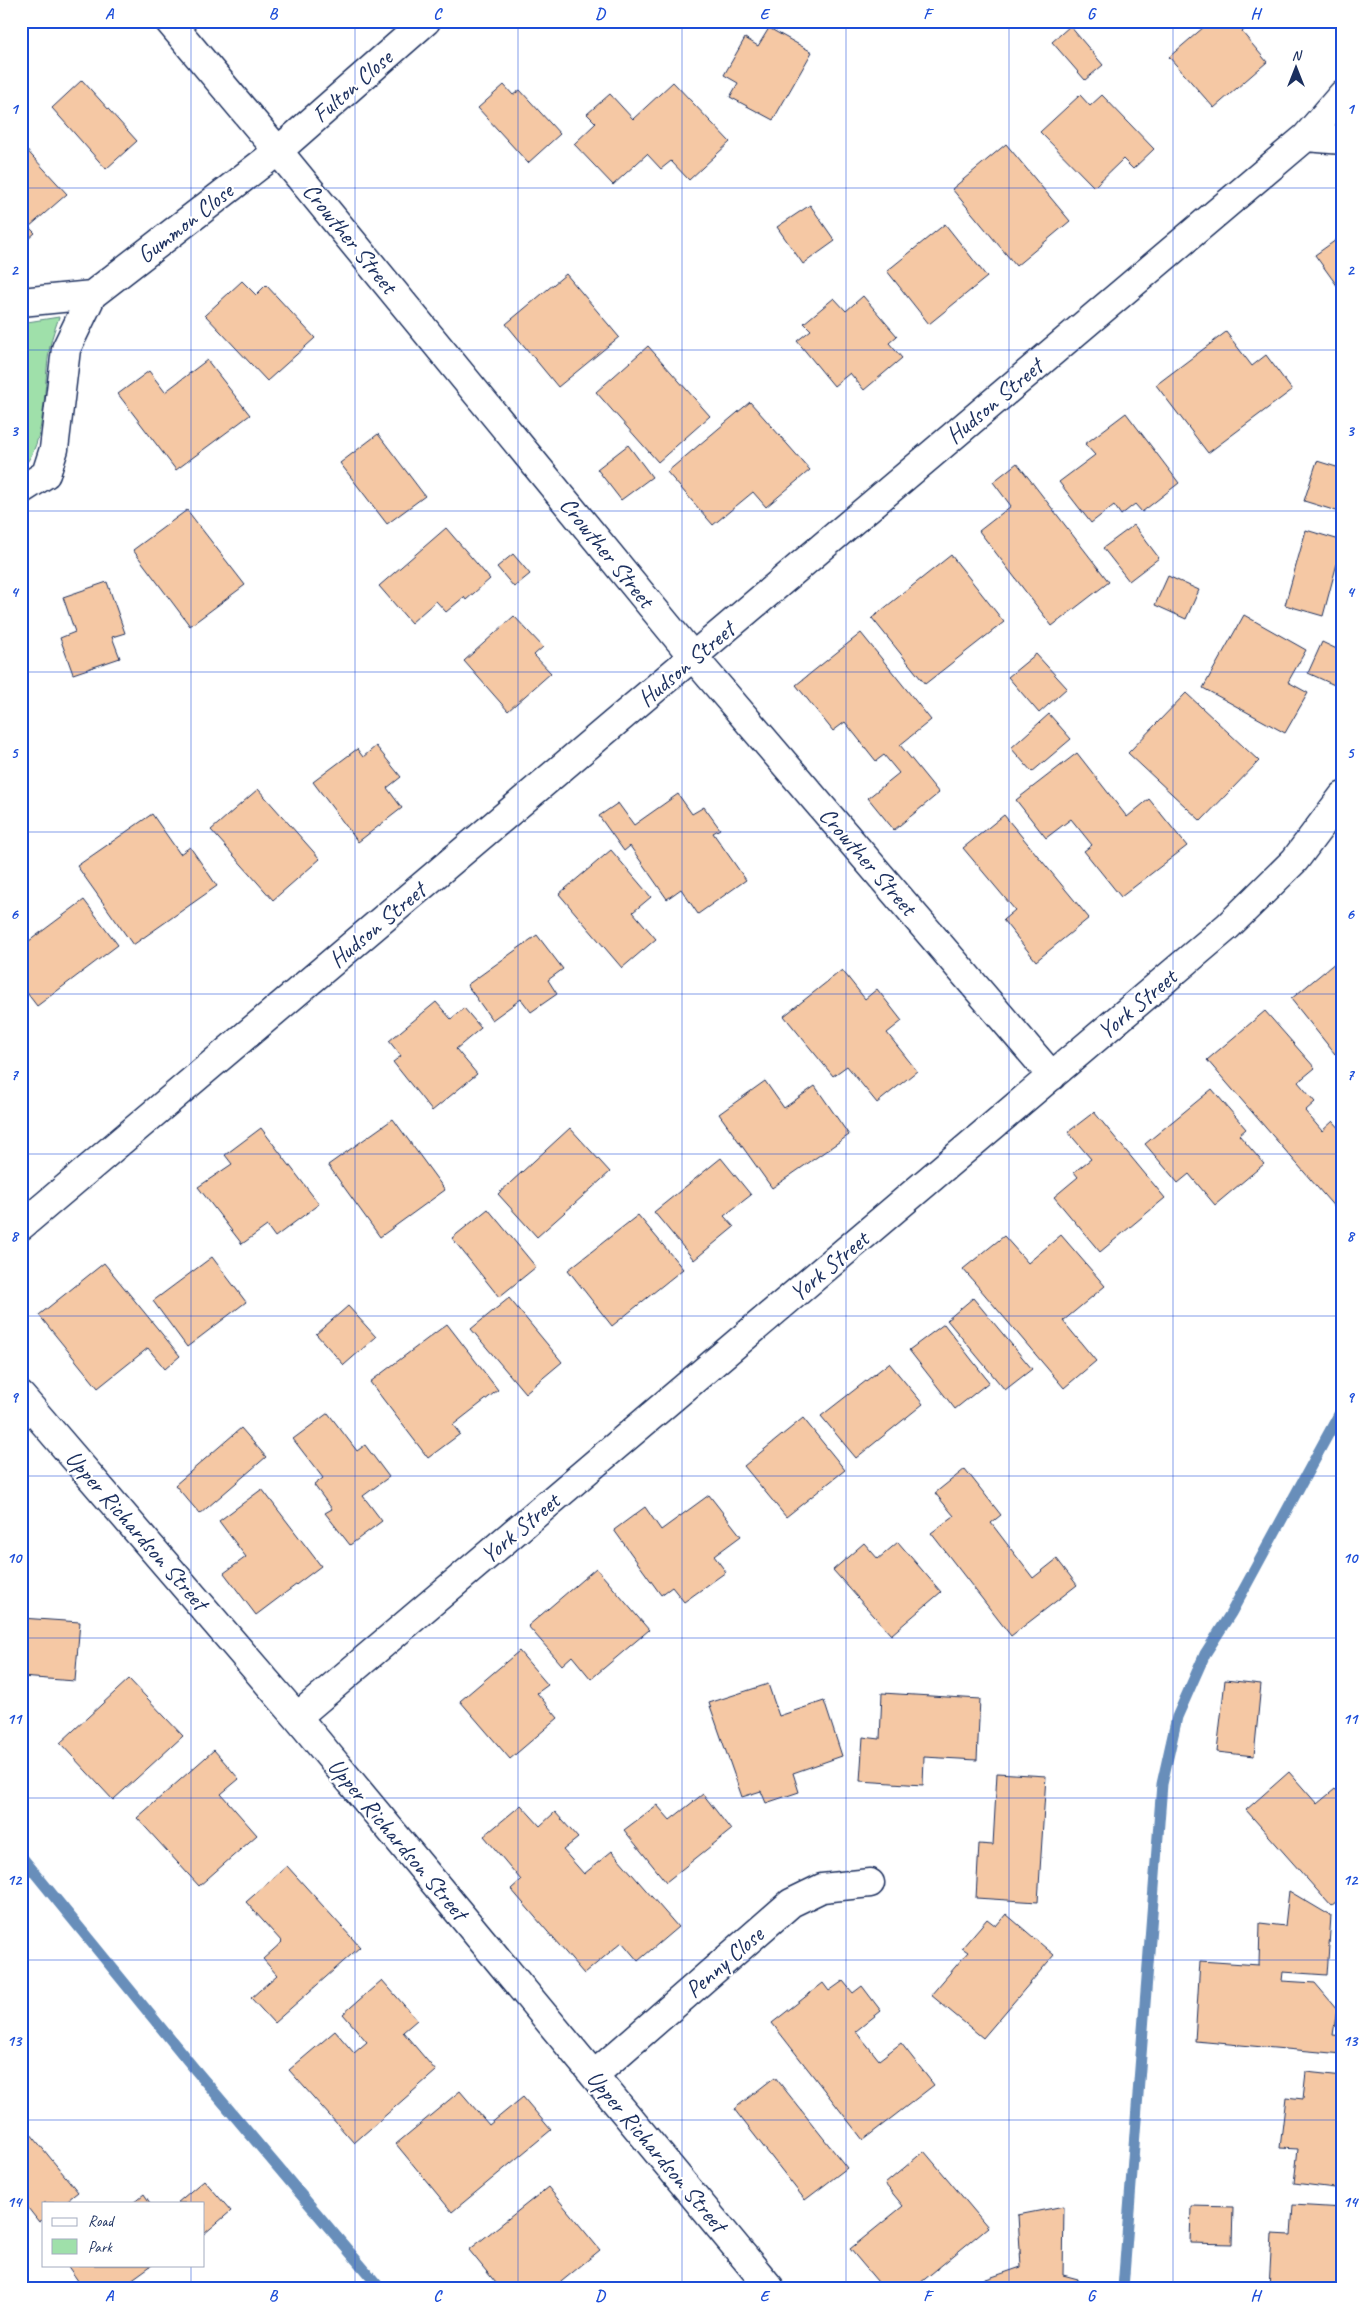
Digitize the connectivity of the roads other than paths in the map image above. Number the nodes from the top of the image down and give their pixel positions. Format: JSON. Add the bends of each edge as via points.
{"nodes":[{"id":1,"x":169,"y":21,"type":"edge"},
{"id":2,"x":426,"y":21,"type":"edge"},
{"id":3,"x":1343,"y":94,"type":"edge"},
{"id":4,"x":1306,"y":137,"type":"junction"},
{"id":5,"x":1343,"y":140,"type":"edge"},
{"id":6,"x":278,"y":150,"type":"junction"},
{"id":7,"x":92,"y":295,"type":"junction"},
{"id":8,"x":21,"y":302,"type":"edge"},
{"id":9,"x":21,"y":490,"type":"edge"},
{"id":10,"x":694,"y":658,"type":"junction"},
{"id":11,"x":1343,"y":796,"type":"edge"},
{"id":12,"x":1052,"y":1076,"type":"junction"},
{"id":13,"x":21,"y":1226,"type":"edge"},
{"id":14,"x":21,"y":1396,"type":"edge"},
{"id":15,"x":297,"y":1718,"type":"junction"},
{"id":16,"x":870,"y":1883,"type":"dead end"},
{"id":17,"x":594,"y":2075,"type":"junction"},
{"id":18,"x":770,"y":2288,"type":"edge"}],
"edges":[{"from":1,"to":6,"type":"street","name":"Crowther Street"},
{"from":2,"to":6,"type":"street","name":"Fulton Close"},
{"from":3,"to":4,"type":"street","name":"Hudson Street"},
{"from":4,"to":5,"type":"street"},
{"from":4,"to":10,"type":"street","name":"Hudson Street"},
{"from":6,"to":7,"type":"street","name":"Gummon Close"},
{"from":6,"to":10,"type":"street","name":"Crowther Street"},
{"from":7,"to":8,"type":"street"},
{"from":7,"to":9,"type":"street","name":"Gummon Close","via":[[66,349],[54,448],[46,474]]},
{"from":10,"to":12,"type":"street","name":"Crowther Street"},
{"from":10,"to":13,"type":"street","name":"Hudson Street"},
{"from":11,"to":12,"type":"street","name":"York Street","via":[[1295,860],[1228,926]]},
{"from":12,"to":15,"type":"street","name":"York Street"},
{"from":14,"to":15,"type":"street","name":"Upper Richardson Street"},
{"from":15,"to":17,"type":"street","name":"Upper Richardson Street"},
{"from":16,"to":17,"type":"street","name":"Penny Close","via":[[822,1888],[792,1903]]},
{"from":17,"to":18,"type":"street","name":"Upper Richardson Street"}]}
